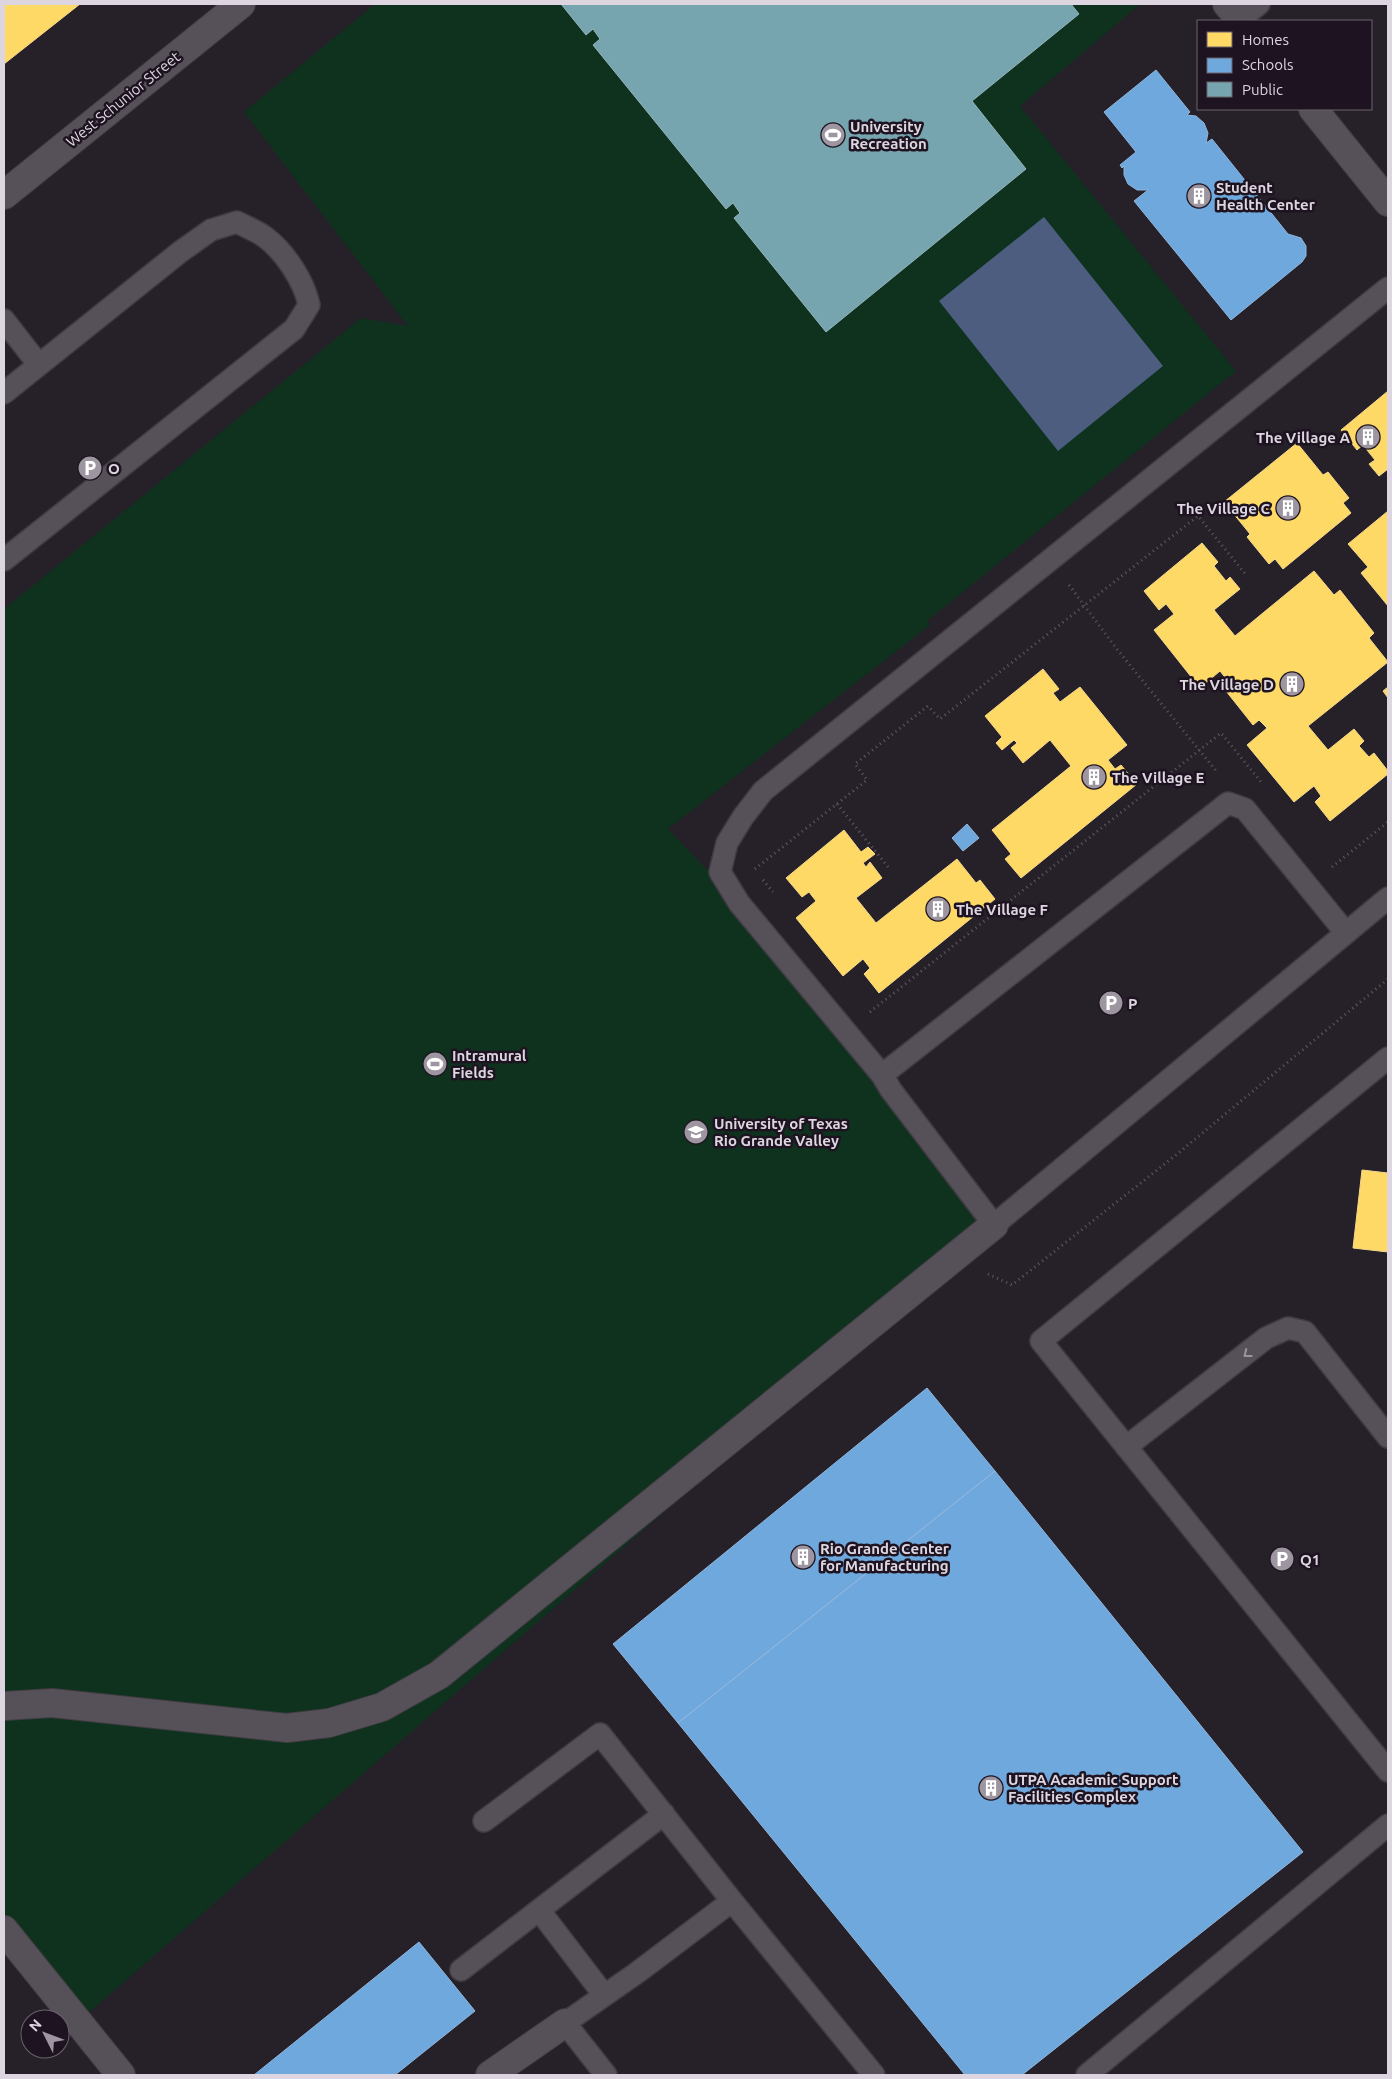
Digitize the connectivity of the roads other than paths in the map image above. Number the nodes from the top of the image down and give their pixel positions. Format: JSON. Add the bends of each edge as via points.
{"nodes":[{"id":1,"x":241,"y":4,"type":"edge"},
{"id":2,"x":1314,"y":110,"type":"edge"},
{"id":3,"x":4,"y":195,"type":"edge"},
{"id":4,"x":1388,"y":202,"type":"edge"},
{"id":5,"x":1388,"y":288,"type":"edge"},
{"id":6,"x":4,"y":320,"type":"edge"},
{"id":7,"x":39,"y":365,"type":"junction"},
{"id":8,"x":4,"y":393,"type":"edge"},
{"id":9,"x":4,"y":560,"type":"edge"},
{"id":10,"x":1388,"y":898,"type":"edge"},
{"id":11,"x":1346,"y":933,"type":"junction"},
{"id":12,"x":1388,"y":1058,"type":"edge"},
{"id":13,"x":882,"y":1075,"type":"junction"},
{"id":14,"x":994,"y":1225,"type":"junction"},
{"id":15,"x":1388,"y":1438,"type":"edge"},
{"id":16,"x":1126,"y":1447,"type":"junction"},
{"id":17,"x":4,"y":1706,"type":"edge"},
{"id":18,"x":1388,"y":1771,"type":"edge"},
{"id":19,"x":664,"y":1814,"type":"junction"},
{"id":20,"x":484,"y":1821,"type":"dead end"},
{"id":21,"x":1388,"y":1825,"type":"edge"},
{"id":22,"x":732,"y":1901,"type":"junction"},
{"id":23,"x":539,"y":1910,"type":"junction"},
{"id":24,"x":4,"y":1930,"type":"edge"},
{"id":25,"x":461,"y":1970,"type":"dead end"},
{"id":26,"x":604,"y":1995,"type":"junction"},
{"id":27,"x":565,"y":2023,"type":"junction"},
{"id":28,"x":121,"y":2075,"type":"edge"},
{"id":29,"x":490,"y":2075,"type":"edge"},
{"id":30,"x":606,"y":2075,"type":"edge"},
{"id":31,"x":874,"y":2075,"type":"edge"},
{"id":32,"x":1087,"y":2075,"type":"edge"}],
"edges":[{"from":1,"to":3,"type":"street","name":"West Schunior Street"},
{"from":2,"to":4,"type":"street"},
{"from":5,"to":13,"type":"lane","via":[[763,791],[743,818],[727,843],[720,872],[739,903]]},
{"from":6,"to":7,"type":"lane"},
{"from":7,"to":8,"type":"lane"},
{"from":7,"to":9,"type":"lane","via":[[210,230],[237,222],[265,237],[288,262],[306,290],[309,305],[294,329]]},
{"from":10,"to":11,"type":"lane"},
{"from":11,"to":13,"type":"lane","via":[[1244,809],[1228,803]]},
{"from":11,"to":14,"type":"lane"},
{"from":12,"to":16,"type":"lane","via":[[1041,1341]]},
{"from":13,"to":14,"type":"lane"},
{"from":14,"to":17,"type":"street","via":[[439,1675],[382,1707],[329,1723],[287,1728],[52,1703]]},
{"from":15,"to":16,"type":"lane","one_way":true,"via":[[1305,1332],[1288,1328],[1266,1338]]},
{"from":16,"to":18,"type":"lane"},
{"from":19,"to":20,"type":"lane","via":[[600,1734]]},
{"from":19,"to":22,"type":"lane"},
{"from":19,"to":23,"type":"lane"},
{"from":21,"to":32,"type":"lane"},
{"from":22,"to":26,"type":"lane"},
{"from":22,"to":31,"type":"lane"},
{"from":23,"to":25,"type":"lane"},
{"from":23,"to":26,"type":"lane"},
{"from":24,"to":28,"type":"street"},
{"from":26,"to":27,"type":"lane"},
{"from":27,"to":29,"type":"street"},
{"from":27,"to":30,"type":"lane"}]}
